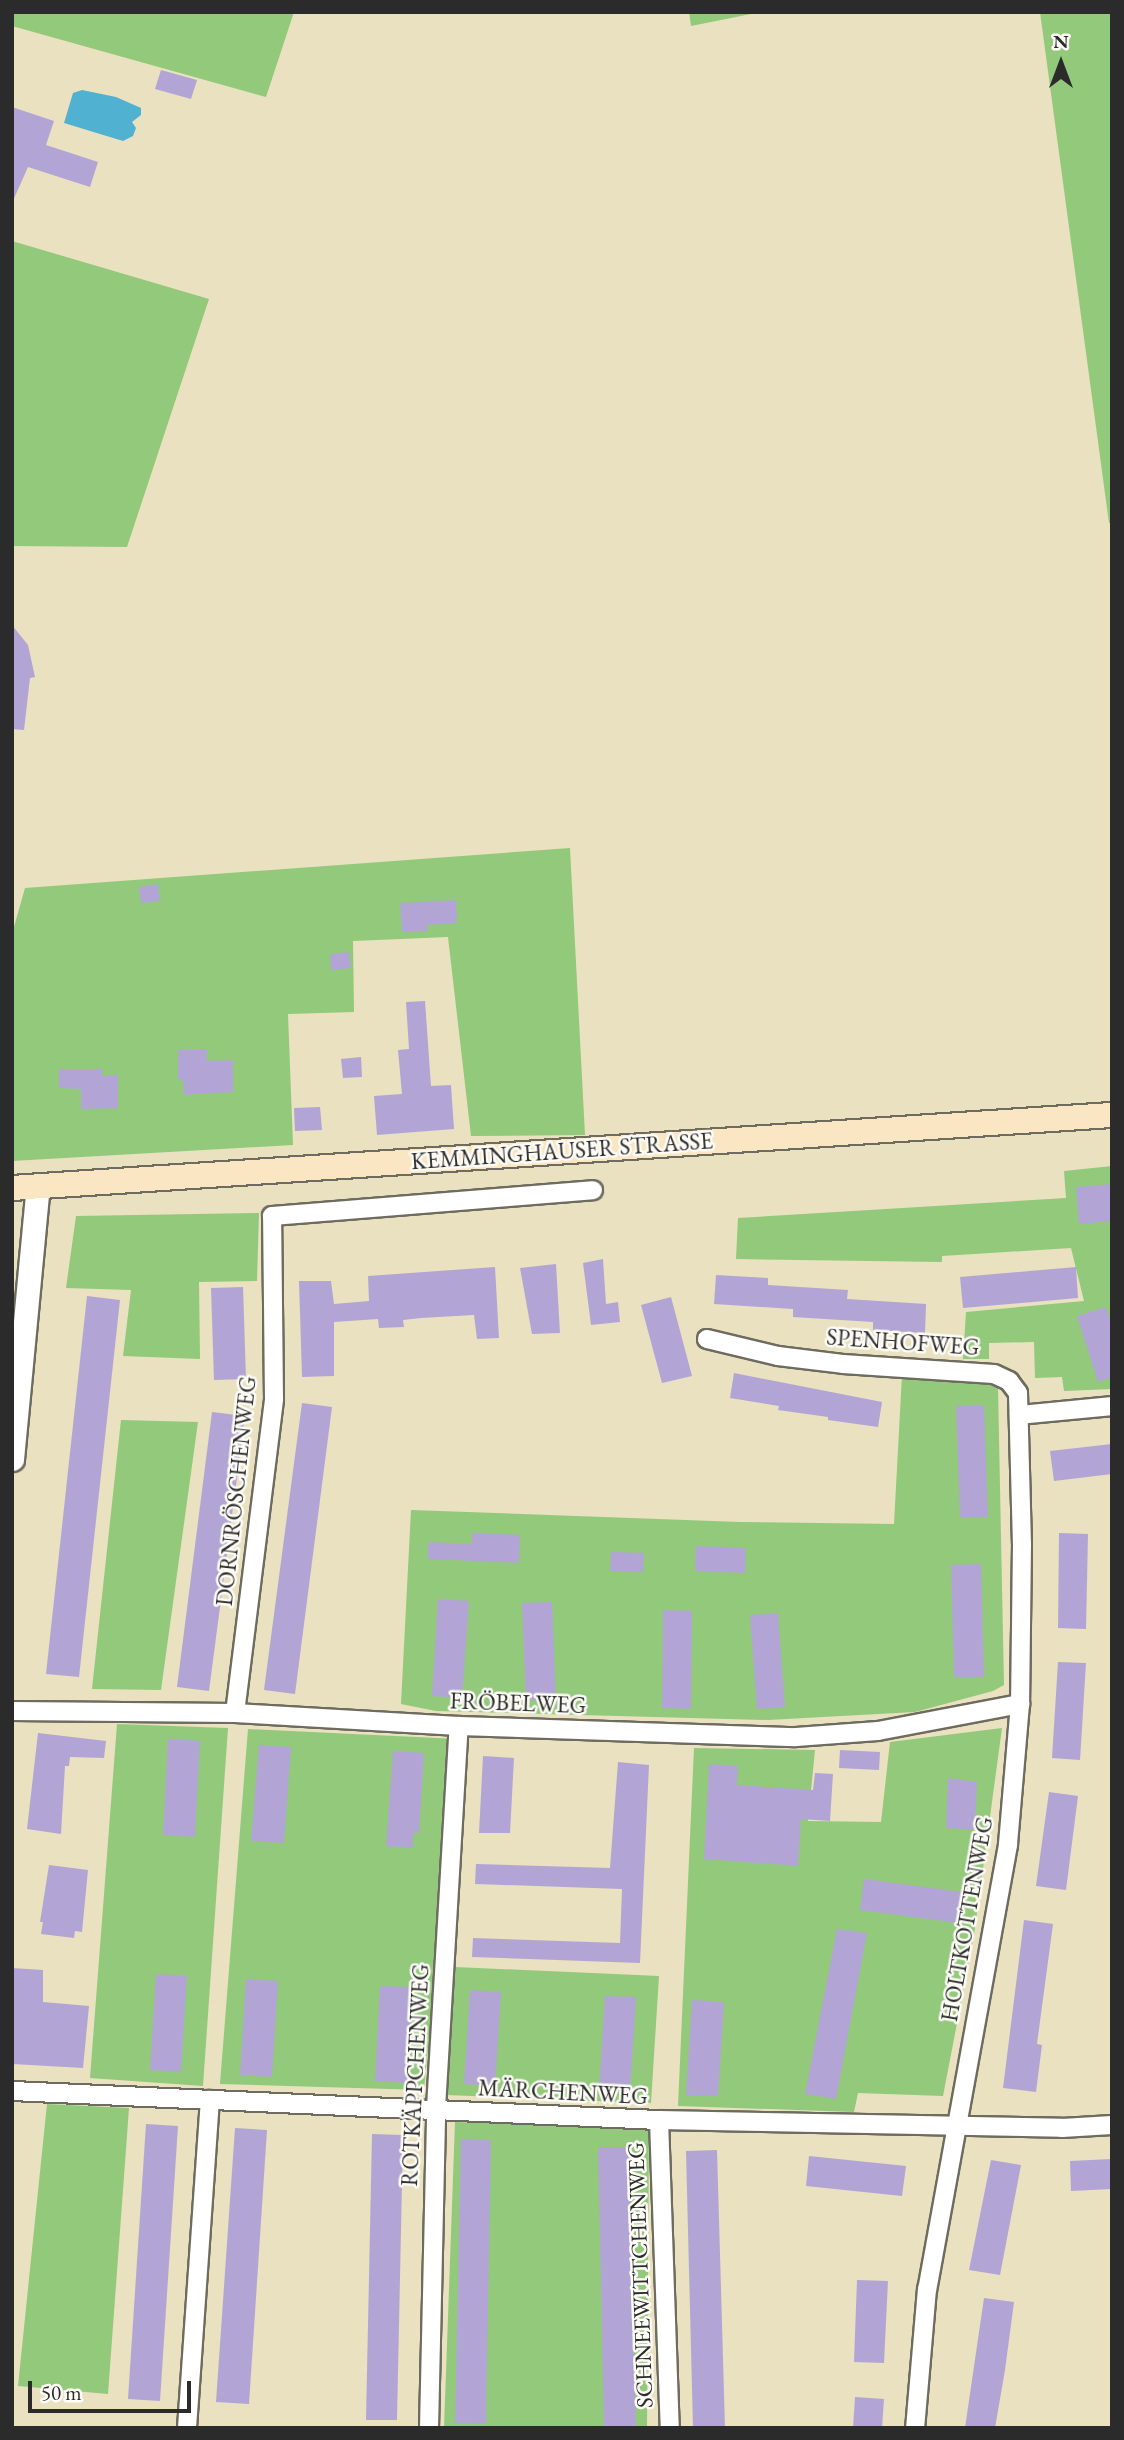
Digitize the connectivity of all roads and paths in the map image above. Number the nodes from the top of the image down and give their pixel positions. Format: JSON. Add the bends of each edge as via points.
{"nodes":[{"id":1,"x":1112,"y":1115,"type":"edge"},
{"id":2,"x":38,"y":1186,"type":"junction"},
{"id":3,"x":12,"y":1188,"type":"edge"},
{"id":4,"x":593,"y":1190,"type":"dead end"},
{"id":5,"x":707,"y":1339,"type":"dead end"},
{"id":6,"x":1112,"y":1406,"type":"edge"},
{"id":7,"x":1019,"y":1415,"type":"junction"},
{"id":8,"x":12,"y":1459,"type":"edge"},
{"id":9,"x":1020,"y":1704,"type":"junction"},
{"id":10,"x":12,"y":1711,"type":"edge"},
{"id":11,"x":235,"y":1713,"type":"junction"},
{"id":12,"x":459,"y":1726,"type":"junction"},
{"id":13,"x":12,"y":2091,"type":"edge"},
{"id":14,"x":210,"y":2100,"type":"junction"},
{"id":15,"x":436,"y":2108,"type":"junction"},
{"id":16,"x":659,"y":2120,"type":"junction"},
{"id":17,"x":955,"y":2123,"type":"junction"},
{"id":18,"x":1112,"y":2125,"type":"edge"},
{"id":19,"x":187,"y":2428,"type":"edge"},
{"id":20,"x":429,"y":2428,"type":"edge"},
{"id":21,"x":670,"y":2428,"type":"edge"},
{"id":22,"x":915,"y":2428,"type":"edge"}],
"edges":[{"from":1,"to":2,"type":"main road","name":"KEMMINGHAUSER STRASSE"},
{"from":2,"to":3,"type":"main road","name":"KEMMINGHAUSER STRASSE"},
{"from":2,"to":8,"type":"street"},
{"from":4,"to":11,"type":"street","name":"DORNRÖSCHENWEG","via":[[272,1216],[274,1399]]},
{"from":5,"to":7,"type":"street","name":"SPENHOFWEG","via":[[778,1356],[843,1364],[994,1374],[1009,1381],[1018,1393]]},
{"from":6,"to":7,"type":"street"},
{"from":7,"to":9,"type":"street","name":"HOLTKOTTENWEG"},
{"from":9,"to":12,"type":"street","name":"FRÖBELWEG","via":[[877,1731],[796,1737]]},
{"from":9,"to":17,"type":"street","name":"HOLTKOTTENWEG","via":[[1008,1845]]},
{"from":10,"to":11,"type":"street","name":"FRÖBELWEG"},
{"from":11,"to":12,"type":"street","name":"FRÖBELWEG"},
{"from":12,"to":15,"type":"street","name":"ROTKÄPPCHENWEG"},
{"from":13,"to":14,"type":"street","name":"MÄRCHENWEG"},
{"from":14,"to":15,"type":"street","name":"MÄRCHENWEG"},
{"from":14,"to":19,"type":"street"},
{"from":15,"to":16,"type":"street","name":"MÄRCHENWEG"},
{"from":15,"to":20,"type":"street","name":"ROTKÄPPCHENWEG"},
{"from":16,"to":17,"type":"street","name":"MÄRCHENWEG"},
{"from":16,"to":21,"type":"street","name":"SCHNEEWITTCHENWEG"},
{"from":17,"to":18,"type":"street","name":"MÄRCHENWEG"},
{"from":17,"to":22,"type":"street","name":"HOLTKOTTENWEG","via":[[927,2288]]}]}
